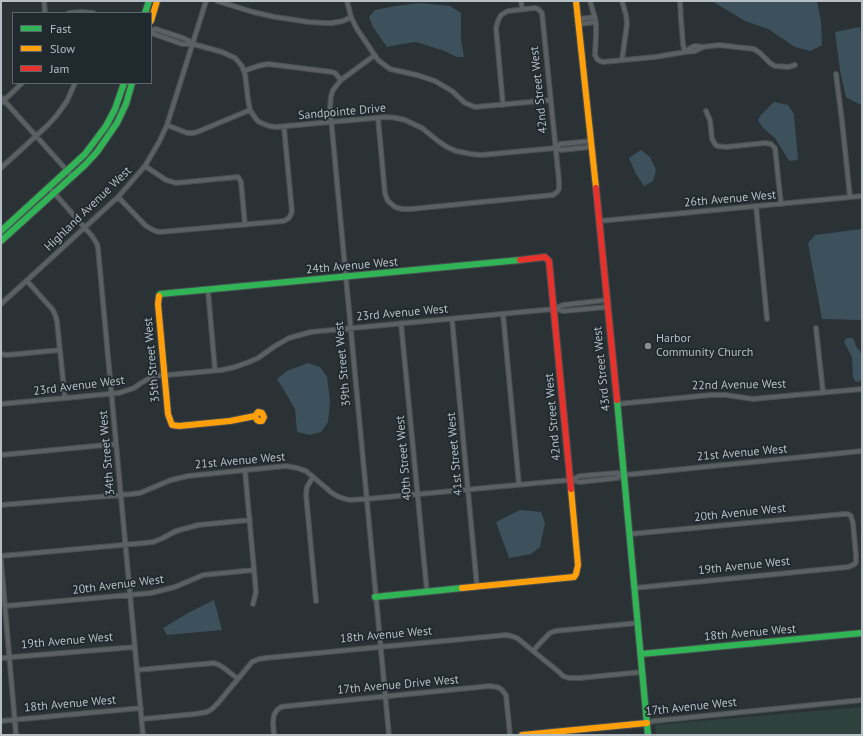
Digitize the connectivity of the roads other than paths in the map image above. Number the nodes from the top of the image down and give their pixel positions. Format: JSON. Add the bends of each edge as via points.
{"nodes":[{"id":1,"x":44,"y":1,"type":"edge"},
{"id":2,"x":149,"y":1,"type":"edge"},
{"id":3,"x":157,"y":1,"type":"edge"},
{"id":4,"x":206,"y":1,"type":"edge"},
{"id":5,"x":217,"y":1,"type":"edge"},
{"id":6,"x":347,"y":1,"type":"edge"},
{"id":7,"x":521,"y":1,"type":"edge"},
{"id":8,"x":576,"y":1,"type":"edge"},
{"id":9,"x":590,"y":1,"type":"edge"},
{"id":10,"x":622,"y":1,"type":"edge"},
{"id":11,"x":680,"y":1,"type":"edge"},
{"id":12,"x":522,"y":9,"type":"junction"},
{"id":13,"x":45,"y":12,"type":"edge"},
{"id":14,"x":145,"y":12,"type":"edge"},
{"id":15,"x":351,"y":17,"type":"junction"},
{"id":16,"x":595,"y":17,"type":"junction"},
{"id":17,"x":152,"y":18,"type":"edge"},
{"id":18,"x":578,"y":22,"type":"junction"},
{"id":19,"x":596,"y":22,"type":"junction"},
{"id":20,"x":152,"y":30,"type":"edge"},
{"id":21,"x":152,"y":33,"type":"edge"},
{"id":22,"x":193,"y":44,"type":"junction"},
{"id":23,"x":684,"y":52,"type":"junction"},
{"id":24,"x":375,"y":55,"type":"junction"},
{"id":25,"x":622,"y":60,"type":"junction"},
{"id":26,"x":795,"y":66,"type":"dead end"},
{"id":27,"x":244,"y":71,"type":"junction"},
{"id":28,"x":836,"y":74,"type":"dead end"},
{"id":29,"x":340,"y":80,"type":"junction"},
{"id":30,"x":21,"y":84,"type":"edge"},
{"id":31,"x":75,"y":84,"type":"edge"},
{"id":32,"x":124,"y":84,"type":"edge"},
{"id":33,"x":132,"y":84,"type":"edge"},
{"id":34,"x":2,"y":100,"type":"edge"},
{"id":35,"x":551,"y":100,"type":"junction"},
{"id":36,"x":503,"y":105,"type":"junction"},
{"id":37,"x":250,"y":110,"type":"junction"},
{"id":38,"x":706,"y":111,"type":"dead end"},
{"id":39,"x":378,"y":118,"type":"junction"},
{"id":40,"x":331,"y":122,"type":"junction"},
{"id":41,"x":167,"y":125,"type":"junction"},
{"id":42,"x":284,"y":127,"type":"junction"},
{"id":43,"x":36,"y":136,"type":"junction"},
{"id":44,"x":591,"y":144,"type":"junction"},
{"id":45,"x":556,"y":148,"type":"junction"},
{"id":46,"x":145,"y":166,"type":"junction"},
{"id":47,"x":1,"y":168,"type":"edge"},
{"id":48,"x":68,"y":170,"type":"junction"},
{"id":49,"x":72,"y":176,"type":"junction"},
{"id":50,"x":49,"y":187,"type":"junction"},
{"id":51,"x":54,"y":193,"type":"junction"},
{"id":52,"x":862,"y":196,"type":"edge"},
{"id":53,"x":850,"y":197,"type":"junction"},
{"id":54,"x":118,"y":198,"type":"junction"},
{"id":55,"x":781,"y":204,"type":"junction"},
{"id":56,"x":756,"y":206,"type":"junction"},
{"id":57,"x":600,"y":221,"type":"junction"},
{"id":58,"x":245,"y":225,"type":"junction"},
{"id":59,"x":85,"y":228,"type":"junction"},
{"id":60,"x":1,"y":231,"type":"edge"},
{"id":61,"x":1,"y":241,"type":"edge"},
{"id":62,"x":547,"y":259,"type":"joint"},
{"id":63,"x":346,"y":277,"type":"junction"},
{"id":64,"x":26,"y":281,"type":"junction"},
{"id":65,"x":208,"y":290,"type":"junction"},
{"id":66,"x":159,"y":295,"type":"joint"},
{"id":67,"x":1,"y":304,"type":"edge"},
{"id":68,"x":607,"y":304,"type":"junction"},
{"id":69,"x":554,"y":309,"type":"junction"},
{"id":70,"x":503,"y":314,"type":"junction"},
{"id":71,"x":452,"y":319,"type":"junction"},
{"id":72,"x":767,"y":319,"type":"dead end"},
{"id":73,"x":401,"y":323,"type":"junction"},
{"id":74,"x":350,"y":328,"type":"junction"},
{"id":75,"x":816,"y":328,"type":"dead end"},
{"id":76,"x":60,"y":350,"type":"junction"},
{"id":77,"x":1,"y":354,"type":"edge"},
{"id":78,"x":215,"y":370,"type":"junction"},
{"id":79,"x":164,"y":375,"type":"junction"},
{"id":80,"x":862,"y":389,"type":"edge"},
{"id":81,"x":823,"y":392,"type":"junction"},
{"id":82,"x":112,"y":394,"type":"junction"},
{"id":83,"x":65,"y":398,"type":"junction"},
{"id":84,"x":1,"y":404,"type":"edge"},
{"id":85,"x":617,"y":404,"type":"junction"},
{"id":86,"x":255,"y":416,"type":"dead end"},
{"id":87,"x":116,"y":444,"type":"junction"},
{"id":88,"x":862,"y":451,"type":"edge"},
{"id":89,"x":1,"y":455,"type":"edge"},
{"id":90,"x":245,"y":470,"type":"junction"},
{"id":91,"x":624,"y":475,"type":"junction"},
{"id":92,"x":313,"y":477,"type":"junction"},
{"id":93,"x":570,"y":480,"type":"junction"},
{"id":94,"x":519,"y":485,"type":"junction"},
{"id":95,"x":468,"y":489,"type":"junction"},
{"id":96,"x":417,"y":494,"type":"junction"},
{"id":97,"x":121,"y":495,"type":"junction"},
{"id":98,"x":366,"y":499,"type":"junction"},
{"id":99,"x":1,"y":506,"type":"edge"},
{"id":100,"x":250,"y":520,"type":"junction"},
{"id":101,"x":630,"y":534,"type":"junction"},
{"id":102,"x":126,"y":545,"type":"junction"},
{"id":103,"x":1,"y":556,"type":"edge"},
{"id":104,"x":1,"y":560,"type":"edge"},
{"id":105,"x":855,"y":564,"type":"joint"},
{"id":106,"x":254,"y":570,"type":"junction"},
{"id":107,"x":477,"y":587,"type":"junction"},
{"id":108,"x":635,"y":588,"type":"junction"},
{"id":109,"x":427,"y":592,"type":"junction"},
{"id":110,"x":130,"y":595,"type":"junction"},
{"id":111,"x":375,"y":596,"type":"junction"},
{"id":112,"x":316,"y":601,"type":"dead end"},
{"id":113,"x":253,"y":604,"type":"dead end"},
{"id":114,"x":5,"y":606,"type":"junction"},
{"id":115,"x":638,"y":623,"type":"junction"},
{"id":116,"x":862,"y":633,"type":"edge"},
{"id":117,"x":135,"y":646,"type":"junction"},
{"id":118,"x":380,"y":647,"type":"junction"},
{"id":119,"x":533,"y":651,"type":"junction"},
{"id":120,"x":641,"y":654,"type":"junction"},
{"id":121,"x":1,"y":658,"type":"edge"},
{"id":122,"x":9,"y":658,"type":"junction"},
{"id":123,"x":137,"y":670,"type":"junction"},
{"id":124,"x":642,"y":672,"type":"junction"},
{"id":125,"x":238,"y":679,"type":"junction"},
{"id":126,"x":385,"y":696,"type":"junction"},
{"id":127,"x":862,"y":700,"type":"edge"},
{"id":128,"x":141,"y":708,"type":"junction"},
{"id":129,"x":142,"y":719,"type":"junction"},
{"id":130,"x":15,"y":720,"type":"junction"},
{"id":131,"x":1,"y":721,"type":"edge"},
{"id":132,"x":647,"y":723,"type":"junction"},
{"id":133,"x":16,"y":735,"type":"edge"},
{"id":134,"x":143,"y":735,"type":"edge"},
{"id":135,"x":274,"y":735,"type":"edge"},
{"id":136,"x":389,"y":735,"type":"edge"},
{"id":137,"x":510,"y":735,"type":"edge"},
{"id":138,"x":522,"y":735,"type":"edge"},
{"id":139,"x":648,"y":735,"type":"edge"}],
"edges":[{"from":1,"to":13,"type":"street"},
{"from":2,"to":14,"type":"street"},
{"from":3,"to":17,"type":"street"},
{"from":4,"to":22,"type":"street","name":"Highland Avenue West"},
{"from":5,"to":15,"type":"street","via":[[253,12],[309,22],[325,23]]},
{"from":6,"to":15,"type":"street"},
{"from":7,"to":12,"type":"street"},
{"from":8,"to":18,"type":"street","name":"43rd Street West"},
{"from":9,"to":16,"type":"street"},
{"from":10,"to":25,"type":"street","via":[[627,24]]},
{"from":11,"to":23,"type":"street"},
{"from":12,"to":35,"type":"street","name":"42nd Street West","via":[[535,8],[542,13]]},
{"from":12,"to":36,"type":"street","via":[[505,13],[499,19],[496,28]]},
{"from":15,"to":24,"type":"street"},
{"from":16,"to":18,"type":"street"},
{"from":16,"to":19,"type":"street"},
{"from":18,"to":19,"type":"street"},
{"from":18,"to":44,"type":"street","name":"43rd Street West"},
{"from":19,"to":25,"type":"street","via":[[596,58],[603,62]]},
{"from":20,"to":22,"type":"street","via":[[183,38]]},
{"from":21,"to":22,"type":"street","via":[[182,44]]},
{"from":22,"to":27,"type":"street","via":[[229,55],[239,62]]},
{"from":22,"to":41,"type":"street","name":"Highland Avenue West"},
{"from":23,"to":25,"type":"street"},
{"from":23,"to":26,"type":"street","via":[[719,44],[754,49],[775,66]]},
{"from":24,"to":29,"type":"street","name":"39th Street West"},
{"from":24,"to":36,"type":"street","via":[[390,69],[435,81],[471,106]]},
{"from":27,"to":29,"type":"street","via":[[268,64],[332,72]]},
{"from":27,"to":37,"type":"street"},
{"from":28,"to":53,"type":"street"},
{"from":29,"to":40,"type":"street","name":"39th Street West","via":[[331,96]]},
{"from":30,"to":34,"type":"street"},
{"from":31,"to":43,"type":"street","via":[[57,116]]},
{"from":32,"to":48,"type":"street","via":[[116,109],[103,131]]},
{"from":33,"to":49,"type":"street","via":[[115,128],[97,152]]},
{"from":34,"to":43,"type":"street"},
{"from":35,"to":36,"type":"street"},
{"from":35,"to":45,"type":"street","name":"42nd Street West"},
{"from":37,"to":41,"type":"street","via":[[194,133]]},
{"from":37,"to":42,"type":"street","name":"Sandpointe Drive","via":[[256,119],[265,125]]},
{"from":38,"to":55,"type":"street","via":[[715,144],[721,146],[765,143],[775,148]]},
{"from":39,"to":40,"type":"street","name":"Sandpointe Drive"},
{"from":39,"to":45,"type":"street","name":"Sandpointe Drive","via":[[405,120],[422,128],[447,147],[466,154]]},
{"from":39,"to":45,"type":"street","name":"42nd Street West","via":[[385,194],[388,201],[397,208],[411,209],[551,195],[559,189]]},
{"from":40,"to":42,"type":"street","name":"Sandpointe Drive"},
{"from":40,"to":63,"type":"street","name":"39th Street West"},
{"from":41,"to":46,"type":"street","name":"Highland Avenue West"},
{"from":42,"to":58,"type":"street","via":[[292,212],[284,221]]},
{"from":43,"to":47,"type":"street"},
{"from":43,"to":48,"type":"street"},
{"from":44,"to":45,"type":"street","name":"Sandpointe Drive","via":[[561,150]]},
{"from":44,"to":57,"type":"street","name":"43rd Street West"},
{"from":46,"to":54,"type":"street","name":"Highland Avenue West"},
{"from":46,"to":58,"type":"street","via":[[166,180],[176,183],[238,177],[241,182]]},
{"from":48,"to":49,"type":"street"},
{"from":48,"to":50,"type":"street"},
{"from":49,"to":51,"type":"street"},
{"from":50,"to":51,"type":"street","name":"34th Street West"},
{"from":50,"to":60,"type":"street"},
{"from":51,"to":59,"type":"street","name":"34th Street West"},
{"from":51,"to":61,"type":"street"},
{"from":52,"to":53,"type":"street","name":"26th Avenue West"},
{"from":53,"to":55,"type":"street","name":"26th Avenue West"},
{"from":54,"to":58,"type":"street","via":[[146,226],[155,231]]},
{"from":54,"to":59,"type":"street","name":"Highland Avenue West"},
{"from":55,"to":56,"type":"street","name":"26th Avenue West"},
{"from":56,"to":57,"type":"street","name":"26th Avenue West"},
{"from":56,"to":72,"type":"street"},
{"from":57,"to":68,"type":"street","name":"43rd Street West"},
{"from":59,"to":64,"type":"street","name":"Highland Avenue West"},
{"from":59,"to":82,"type":"street","name":"34th Street West","via":[[98,248]]},
{"from":62,"to":63,"type":"street","name":"24th Avenue West","via":[[543,257]]},
{"from":62,"to":69,"type":"street","name":"42nd Street West"},
{"from":63,"to":65,"type":"street","name":"24th Avenue West"},
{"from":63,"to":74,"type":"street","name":"39th Street West"},
{"from":64,"to":67,"type":"street","name":"Highland Avenue West"},
{"from":64,"to":76,"type":"street","via":[[53,310]]},
{"from":65,"to":66,"type":"street","name":"24th Avenue West"},
{"from":65,"to":78,"type":"street"},
{"from":66,"to":79,"type":"street","name":"35th Street West"},
{"from":68,"to":69,"type":"street","name":"23rd Avenue West","via":[[564,311]]},
{"from":68,"to":85,"type":"street","name":"43rd Street West"},
{"from":69,"to":70,"type":"street","name":"23rd Avenue West"},
{"from":69,"to":93,"type":"street","name":"42nd Street West"},
{"from":70,"to":71,"type":"street","name":"23rd Avenue West"},
{"from":70,"to":94,"type":"street"},
{"from":71,"to":73,"type":"street","name":"23rd Avenue West"},
{"from":71,"to":95,"type":"street","name":"41st Street West"},
{"from":73,"to":74,"type":"street","name":"23rd Avenue West"},
{"from":73,"to":96,"type":"street","name":"40th Street West"},
{"from":74,"to":78,"type":"street","name":"23rd Avenue West","via":[[295,336],[249,362]]},
{"from":74,"to":98,"type":"street","name":"39th Street West"},
{"from":75,"to":81,"type":"street"},
{"from":76,"to":77,"type":"street"},
{"from":76,"to":83,"type":"street"},
{"from":78,"to":79,"type":"street","name":"23rd Avenue West"},
{"from":79,"to":82,"type":"street","name":"23rd Avenue West","via":[[150,378],[129,391]]},
{"from":79,"to":86,"type":"street","name":"35th Street West","via":[[168,414],[172,424],[179,426]]},
{"from":80,"to":81,"type":"street","name":"22nd Avenue West"},
{"from":81,"to":85,"type":"street","name":"22nd Avenue West","via":[[753,399],[711,395]]},
{"from":82,"to":83,"type":"street","name":"23rd Avenue West"},
{"from":82,"to":87,"type":"street","name":"34th Street West"},
{"from":83,"to":84,"type":"street","name":"23rd Avenue West"},
{"from":85,"to":91,"type":"street","name":"43rd Street West"},
{"from":87,"to":89,"type":"street"},
{"from":87,"to":97,"type":"street","name":"34th Street West"},
{"from":88,"to":91,"type":"street","name":"21st Avenue West"},
{"from":90,"to":92,"type":"street","name":"21st Avenue West","via":[[289,466]]},
{"from":90,"to":97,"type":"street","name":"21st Avenue West","via":[[188,476],[164,482],[140,493]]},
{"from":90,"to":100,"type":"street"},
{"from":91,"to":93,"type":"street","name":"21st Avenue West","via":[[580,482]]},
{"from":91,"to":101,"type":"street","name":"43rd Street West"},
{"from":92,"to":98,"type":"street","name":"21st Avenue West","via":[[339,497],[349,500]]},
{"from":92,"to":112,"type":"street","via":[[306,494]]},
{"from":93,"to":94,"type":"street","name":"21st Avenue West"},
{"from":93,"to":107,"type":"street","name":"42nd Street West","via":[[578,565],[574,577]]},
{"from":94,"to":95,"type":"street","name":"21st Avenue West"},
{"from":95,"to":96,"type":"street","name":"21st Avenue West"},
{"from":95,"to":107,"type":"street","name":"41st Street West"},
{"from":96,"to":98,"type":"street","name":"21st Avenue West"},
{"from":96,"to":109,"type":"street","name":"40th Street West"},
{"from":97,"to":99,"type":"street","name":"21st Avenue West"},
{"from":97,"to":102,"type":"street","name":"34th Street West"},
{"from":98,"to":111,"type":"street","name":"39th Street West"},
{"from":100,"to":102,"type":"street","via":[[198,525],[153,542]]},
{"from":100,"to":106,"type":"street"},
{"from":101,"to":105,"type":"street","name":"20th Avenue West","via":[[848,514],[853,523]]},
{"from":101,"to":108,"type":"street","name":"43rd Street West"},
{"from":102,"to":103,"type":"street"},
{"from":102,"to":110,"type":"street","name":"34th Street West"},
{"from":104,"to":114,"type":"street"},
{"from":105,"to":108,"type":"street","name":"19th Avenue West","via":[[848,567]]},
{"from":106,"to":110,"type":"street","name":"20th Avenue West","via":[[203,575],[168,590]]},
{"from":106,"to":113,"type":"street","via":[[256,592]]},
{"from":107,"to":109,"type":"street"},
{"from":108,"to":115,"type":"street","name":"43rd Street West"},
{"from":109,"to":111,"type":"street"},
{"from":110,"to":114,"type":"street","name":"20th Avenue West"},
{"from":110,"to":117,"type":"street","name":"34th Street West"},
{"from":111,"to":118,"type":"street","name":"39th Street West"},
{"from":114,"to":122,"type":"street"},
{"from":115,"to":119,"type":"street","via":[[555,631],[546,636]]},
{"from":115,"to":120,"type":"street","name":"43rd Street West"},
{"from":116,"to":120,"type":"street","name":"18th Avenue West"},
{"from":117,"to":122,"type":"street","name":"19th Avenue West"},
{"from":117,"to":123,"type":"street","name":"34th Street West"},
{"from":118,"to":119,"type":"street","name":"18th Avenue West","via":[[506,635],[517,638]]},
{"from":118,"to":125,"type":"street","name":"18th Avenue West","via":[[259,659],[252,662]]},
{"from":118,"to":126,"type":"street","name":"39th Street West"},
{"from":119,"to":124,"type":"street","name":"18th Avenue West","via":[[569,678]]},
{"from":120,"to":124,"type":"street","name":"43rd Street West"},
{"from":121,"to":122,"type":"street","name":"19th Avenue West"},
{"from":122,"to":130,"type":"street"},
{"from":123,"to":125,"type":"street","via":[[214,663]]},
{"from":123,"to":128,"type":"street","name":"34th Street West"},
{"from":124,"to":132,"type":"street","name":"43rd Street West"},
{"from":125,"to":129,"type":"street","name":"18th Avenue West","via":[[207,712]]},
{"from":126,"to":135,"type":"street","name":"17th Avenue Drive West","via":[[281,707],[274,715]]},
{"from":126,"to":136,"type":"street","name":"39th Street West"},
{"from":126,"to":137,"type":"street","name":"17th Avenue Drive West","via":[[497,687],[506,695]]},
{"from":127,"to":132,"type":"street","name":"17th Avenue West"},
{"from":128,"to":129,"type":"street","name":"34th Street West"},
{"from":128,"to":130,"type":"street","name":"18th Avenue West"},
{"from":129,"to":134,"type":"street","name":"34th Street West"},
{"from":130,"to":131,"type":"street","name":"18th Avenue West"},
{"from":130,"to":133,"type":"street"},
{"from":132,"to":138,"type":"street","name":"17th Avenue West"},
{"from":132,"to":139,"type":"street","name":"43rd Street West"}]}
